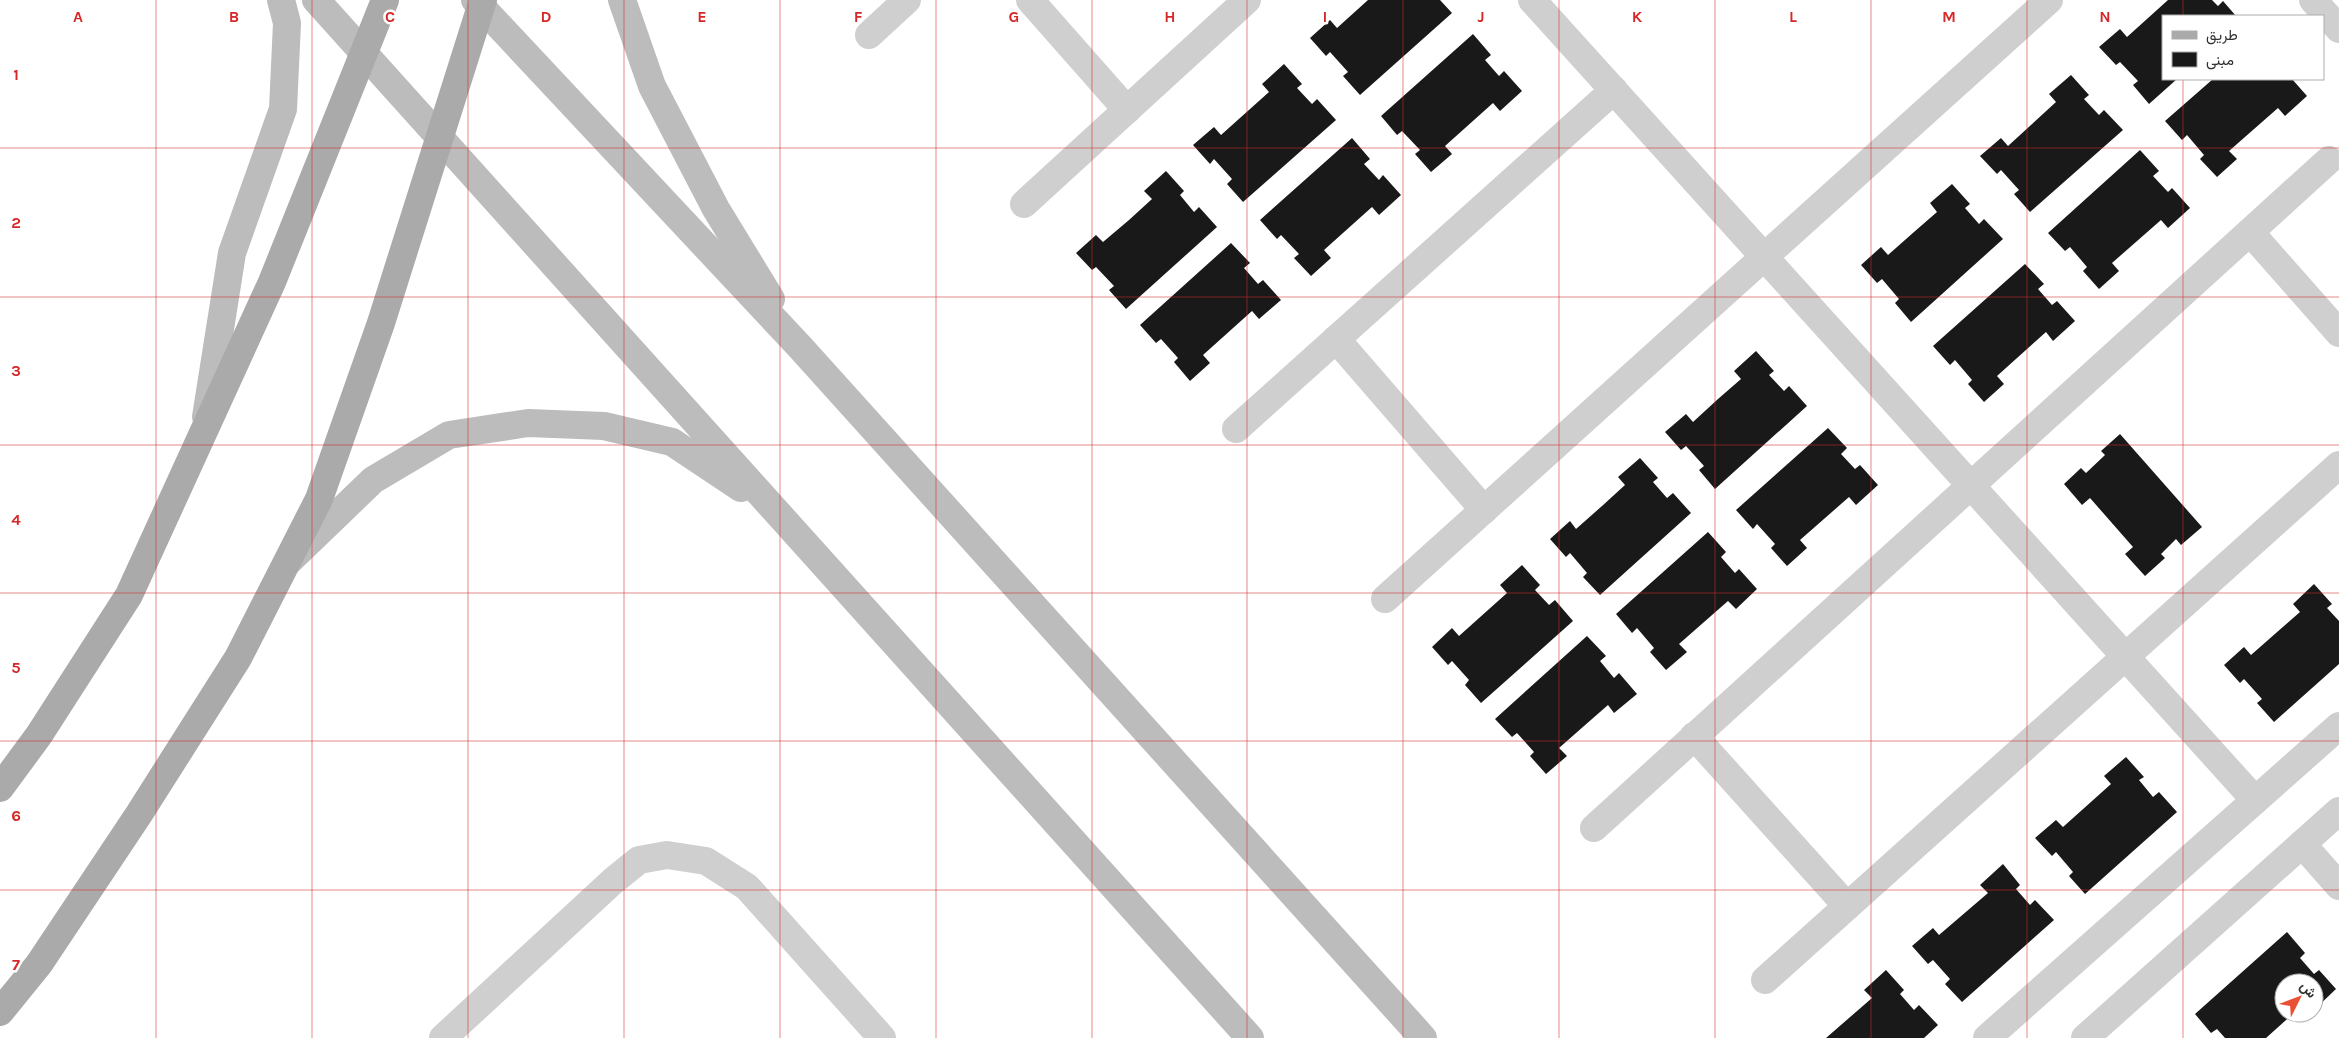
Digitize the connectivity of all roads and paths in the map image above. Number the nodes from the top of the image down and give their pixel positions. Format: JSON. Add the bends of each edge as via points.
{"nodes":[{"id":1,"x":281,"y":0,"type":"edge"},
{"id":2,"x":316,"y":0,"type":"edge"},
{"id":3,"x":385,"y":0,"type":"edge"},
{"id":4,"x":622,"y":0,"type":"edge"},
{"id":5,"x":907,"y":0,"type":"edge"},
{"id":6,"x":1030,"y":0,"type":"edge"},
{"id":7,"x":1247,"y":0,"type":"edge"},
{"id":8,"x":2049,"y":0,"type":"edge"},
{"id":9,"x":2312,"y":0,"type":"edge"},
{"id":10,"x":480,"y":2,"type":"edge"},
{"id":11,"x":1539,"y":2,"type":"edge"},
{"id":12,"x":2339,"y":29,"type":"edge"},
{"id":13,"x":869,"y":35,"type":"dead end"},
{"id":14,"x":363,"y":53,"type":"junction"},
{"id":15,"x":1614,"y":90,"type":"junction"},
{"id":16,"x":1127,"y":110,"type":"junction"},
{"id":17,"x":440,"y":138,"type":"junction"},
{"id":18,"x":2329,"y":160,"type":"dead end"},
{"id":19,"x":1024,"y":204,"type":"dead end"},
{"id":20,"x":2250,"y":232,"type":"junction"},
{"id":21,"x":1764,"y":257,"type":"junction"},
{"id":22,"x":2339,"y":333,"type":"edge"},
{"id":23,"x":1336,"y":340,"type":"junction"},
{"id":24,"x":800,"y":347,"type":"junction"},
{"id":25,"x":1236,"y":429,"type":"dead end"},
{"id":26,"x":203,"y":435,"type":"junction"},
{"id":27,"x":2339,"y":465,"type":"edge"},
{"id":28,"x":1970,"y":485,"type":"junction"},
{"id":29,"x":774,"y":510,"type":"junction"},
{"id":30,"x":1484,"y":510,"type":"junction"},
{"id":31,"x":285,"y":564,"type":"junction"},
{"id":32,"x":1385,"y":599,"type":"dead end"},
{"id":33,"x":2126,"y":657,"type":"junction"},
{"id":34,"x":2339,"y":726,"type":"edge"},
{"id":35,"x":1694,"y":736,"type":"junction"},
{"id":36,"x":0,"y":788,"type":"edge"},
{"id":37,"x":2255,"y":800,"type":"junction"},
{"id":38,"x":2339,"y":811,"type":"edge"},
{"id":39,"x":1594,"y":828,"type":"dead end"},
{"id":40,"x":2302,"y":844,"type":"junction"},
{"id":41,"x":2339,"y":886,"type":"edge"},
{"id":42,"x":1847,"y":906,"type":"junction"},
{"id":43,"x":1765,"y":980,"type":"dead end"},
{"id":44,"x":0,"y":1012,"type":"edge"},
{"id":45,"x":443,"y":1038,"type":"edge"},
{"id":46,"x":882,"y":1038,"type":"edge"},
{"id":47,"x":1250,"y":1038,"type":"edge"},
{"id":48,"x":1423,"y":1038,"type":"edge"},
{"id":49,"x":1987,"y":1038,"type":"edge"},
{"id":50,"x":2085,"y":1038,"type":"edge"}],
"edges":[{"from":1,"to":26,"type":"main road","via":[[287,23],[283,109],[232,253]]},
{"from":2,"to":14,"type":"main road"},
{"from":3,"to":14,"type":"main road"},
{"from":4,"to":24,"type":"main road","via":[[652,86],[716,208]]},
{"from":5,"to":13,"type":"street"},
{"from":6,"to":16,"type":"street"},
{"from":7,"to":16,"type":"street"},
{"from":8,"to":21,"type":"street"},
{"from":9,"to":12,"type":"street"},
{"from":10,"to":17,"type":"main road"},
{"from":10,"to":24,"type":"main road"},
{"from":11,"to":15,"type":"street"},
{"from":14,"to":17,"type":"main road"},
{"from":14,"to":26,"type":"main road","via":[[272,282]]},
{"from":15,"to":21,"type":"street"},
{"from":15,"to":23,"type":"street"},
{"from":16,"to":19,"type":"street"},
{"from":17,"to":29,"type":"main road"},
{"from":17,"to":31,"type":"main road","via":[[381,323],[319,499]]},
{"from":18,"to":20,"type":"street"},
{"from":20,"to":22,"type":"street"},
{"from":20,"to":28,"type":"street"},
{"from":21,"to":28,"type":"street"},
{"from":21,"to":30,"type":"street"},
{"from":23,"to":25,"type":"street"},
{"from":23,"to":30,"type":"street"},
{"from":24,"to":48,"type":"main road"},
{"from":26,"to":36,"type":"main road","via":[[129,595],[39,735]]},
{"from":27,"to":33,"type":"street"},
{"from":28,"to":33,"type":"street"},
{"from":28,"to":35,"type":"street"},
{"from":29,"to":31,"type":"main road","via":[[672,442],[604,426],[528,423],[449,435],[373,480]]},
{"from":29,"to":47,"type":"main road"},
{"from":30,"to":32,"type":"street"},
{"from":31,"to":44,"type":"main road","via":[[238,658],[140,814],[39,964]]},
{"from":33,"to":37,"type":"street"},
{"from":33,"to":42,"type":"street"},
{"from":34,"to":37,"type":"street"},
{"from":35,"to":39,"type":"street"},
{"from":35,"to":42,"type":"street"},
{"from":37,"to":49,"type":"street"},
{"from":38,"to":40,"type":"street"},
{"from":40,"to":41,"type":"street"},
{"from":40,"to":50,"type":"street"},
{"from":42,"to":43,"type":"street"},
{"from":45,"to":46,"type":"street","via":[[619,876],[639,860],[666,855],[706,861],[747,887]]}]}
